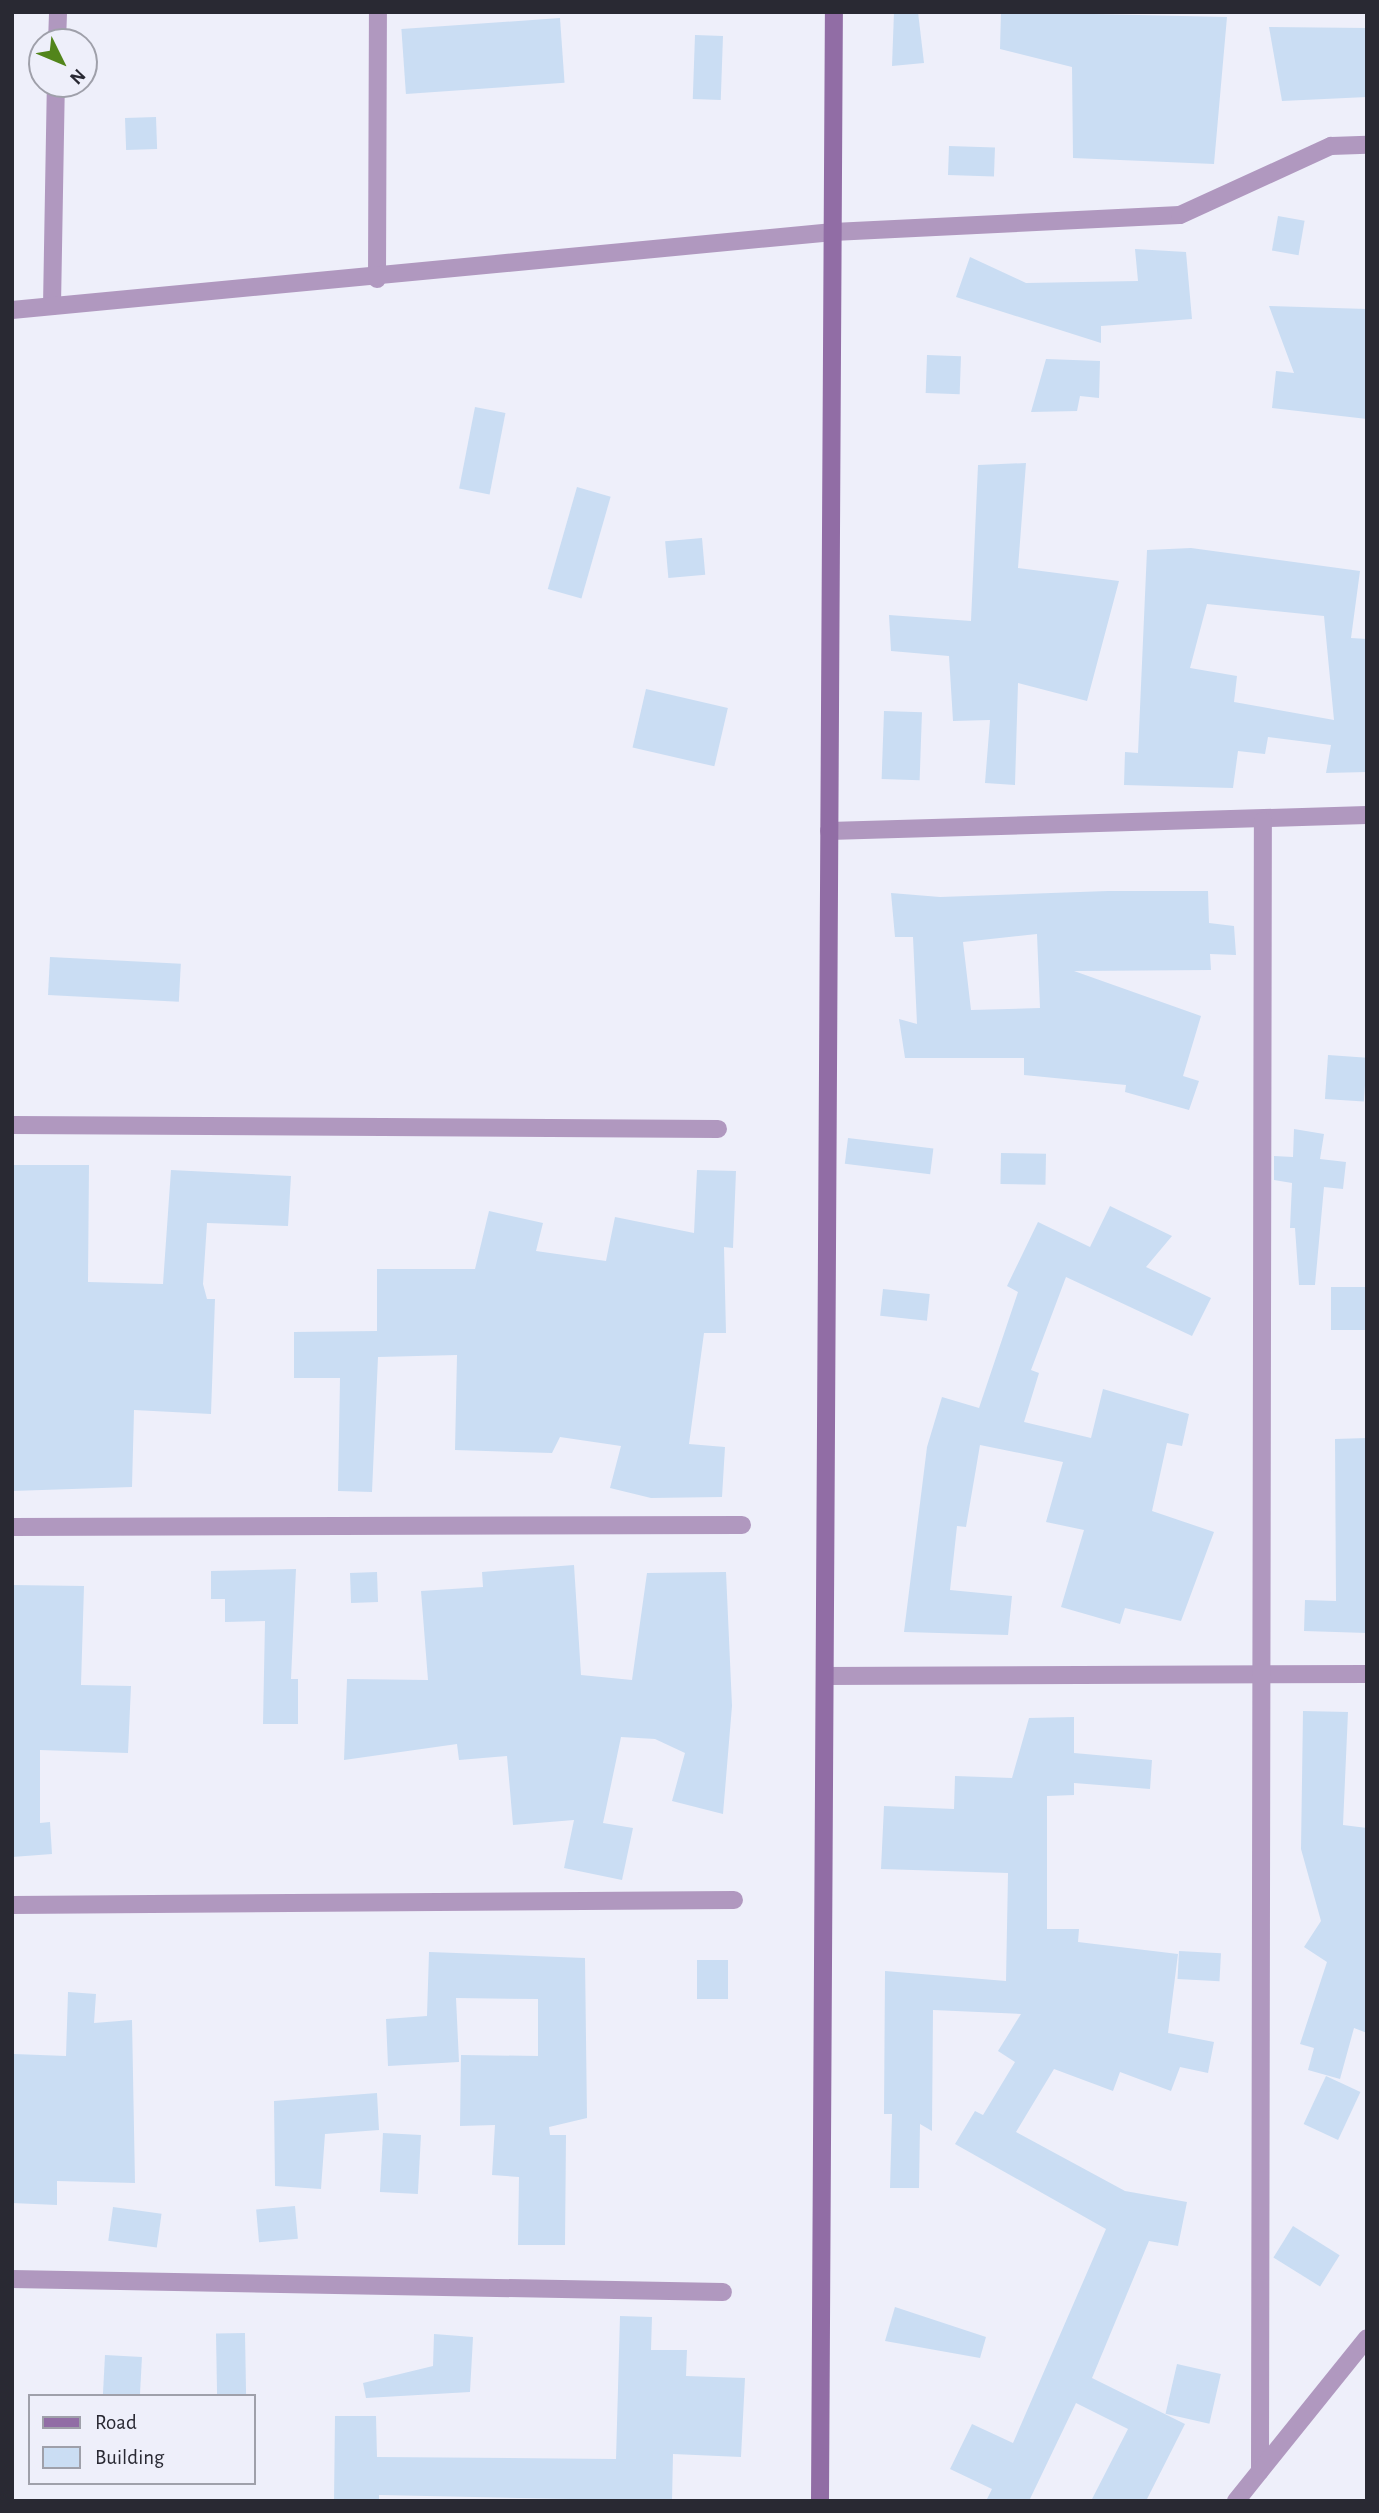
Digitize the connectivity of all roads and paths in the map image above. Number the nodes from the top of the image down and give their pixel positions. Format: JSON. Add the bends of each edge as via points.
{"nodes":[{"id":1,"x":378,"y":12,"type":"edge"},
{"id":2,"x":834,"y":12,"type":"edge"},
{"id":3,"x":56,"y":98,"type":"edge"},
{"id":4,"x":1367,"y":145,"type":"edge"},
{"id":5,"x":833,"y":232,"type":"junction"},
{"id":6,"x":377,"y":279,"type":"junction"},
{"id":7,"x":52,"y":306,"type":"junction"},
{"id":8,"x":12,"y":310,"type":"edge"},
{"id":9,"x":1367,"y":815,"type":"edge"},
{"id":10,"x":1263,"y":821,"type":"junction"},
{"id":11,"x":830,"y":831,"type":"junction"},
{"id":12,"x":12,"y":1125,"type":"edge"},
{"id":13,"x":718,"y":1129,"type":"dead end"},
{"id":14,"x":743,"y":1525,"type":"dead end"},
{"id":15,"x":12,"y":1527,"type":"edge"},
{"id":16,"x":1259,"y":1673,"type":"junction"},
{"id":17,"x":1367,"y":1674,"type":"edge"},
{"id":18,"x":825,"y":1676,"type":"junction"},
{"id":19,"x":734,"y":1900,"type":"dead end"},
{"id":20,"x":12,"y":1905,"type":"edge"},
{"id":21,"x":12,"y":2280,"type":"edge"},
{"id":22,"x":723,"y":2292,"type":"dead end"},
{"id":23,"x":1367,"y":2338,"type":"edge"},
{"id":24,"x":1260,"y":2470,"type":"junction"},
{"id":25,"x":820,"y":2501,"type":"edge"},
{"id":26,"x":1236,"y":2501,"type":"edge"}],
"edges":[{"from":1,"to":6,"type":"street"},
{"from":2,"to":5,"type":"street"},
{"from":3,"to":7,"type":"street"},
{"from":4,"to":5,"type":"street","via":[[1331,146],[1180,215]]},
{"from":5,"to":6,"type":"street"},
{"from":5,"to":11,"type":"street"},
{"from":6,"to":7,"type":"street"},
{"from":7,"to":8,"type":"street"},
{"from":9,"to":10,"type":"street"},
{"from":10,"to":11,"type":"street"},
{"from":10,"to":16,"type":"street"},
{"from":11,"to":18,"type":"street"},
{"from":12,"to":13,"type":"street"},
{"from":14,"to":15,"type":"street"},
{"from":16,"to":17,"type":"street"},
{"from":16,"to":18,"type":"street"},
{"from":16,"to":24,"type":"street"},
{"from":18,"to":25,"type":"street"},
{"from":19,"to":20,"type":"street"},
{"from":21,"to":22,"type":"street"},
{"from":23,"to":24,"type":"street"},
{"from":24,"to":26,"type":"street"}]}
